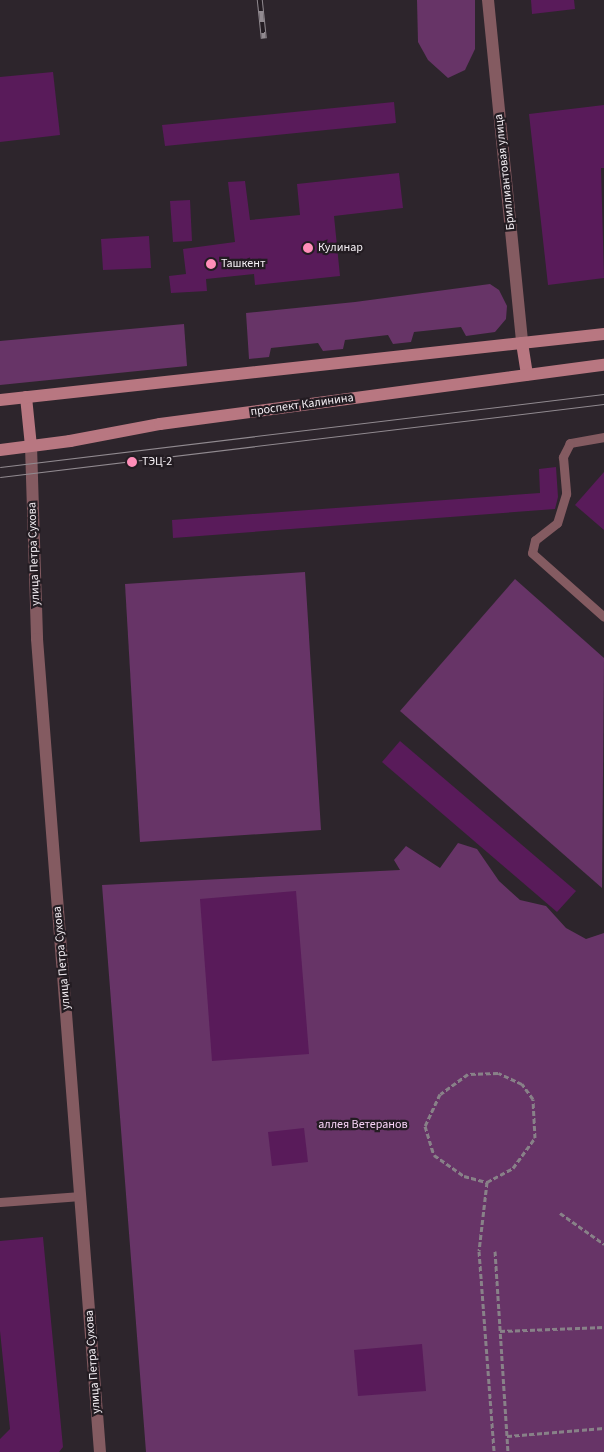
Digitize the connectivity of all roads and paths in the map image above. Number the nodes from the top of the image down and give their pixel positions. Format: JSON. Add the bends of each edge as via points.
{"nodes":[{"id":1,"x":488,"y":0,"type":"edge"},
{"id":2,"x":604,"y":334,"type":"edge"},
{"id":3,"x":522,"y":343,"type":"junction"},
{"id":4,"x":604,"y":365,"type":"edge"},
{"id":5,"x":526,"y":375,"type":"junction"},
{"id":6,"x":26,"y":397,"type":"junction"},
{"id":7,"x":0,"y":400,"type":"edge"},
{"id":8,"x":604,"y":437,"type":"edge"},
{"id":9,"x":31,"y":446,"type":"junction"},
{"id":10,"x":0,"y":450,"type":"edge"},
{"id":11,"x":604,"y":617,"type":"edge"},
{"id":12,"x":487,"y":1182,"type":"junction"},
{"id":13,"x":81,"y":1196,"type":"junction"},
{"id":14,"x":0,"y":1202,"type":"edge"},
{"id":15,"x":560,"y":1213,"type":"dead end"},
{"id":16,"x":604,"y":1244,"type":"edge"},
{"id":17,"x":495,"y":1251,"type":"dead end"},
{"id":18,"x":604,"y":1327,"type":"edge"},
{"id":19,"x":500,"y":1331,"type":"junction"},
{"id":20,"x":604,"y":1428,"type":"edge"},
{"id":21,"x":507,"y":1436,"type":"junction"},
{"id":22,"x":100,"y":1452,"type":"edge"},
{"id":23,"x":494,"y":1452,"type":"edge"},
{"id":24,"x":508,"y":1452,"type":"edge"}],
"edges":[{"from":1,"to":3,"type":"street","name":"Бриллиантовая улица"},
{"from":2,"to":3,"type":"main road"},
{"from":3,"to":5,"type":"main road"},
{"from":3,"to":6,"type":"main road"},
{"from":4,"to":5,"type":"main road","name":"проспект Калинина"},
{"from":5,"to":9,"type":"main road","name":"проспект Калинина","via":[[160,424]]},
{"from":6,"to":7,"type":"main road"},
{"from":6,"to":9,"type":"main road"},
{"from":8,"to":11,"type":"lane","via":[[570,443],[563,457],[566,494],[557,522],[535,540],[532,553]]},
{"from":9,"to":10,"type":"main road","name":"проспект Калинина"},
{"from":9,"to":13,"type":"street","name":"улица Петра Сухова","via":[[37,639]]},
{"from":12,"to":12,"type":"path","via":[[464,1176],[434,1155],[425,1126],[440,1094],[468,1074],[498,1073],[522,1084],[533,1098],[535,1138],[513,1168]]},
{"from":12,"to":23,"type":"path","via":[[479,1251]]},
{"from":13,"to":14,"type":"lane"},
{"from":13,"to":22,"type":"street","name":"улица Петра Сухова"},
{"from":15,"to":16,"type":"path"},
{"from":17,"to":19,"type":"path"},
{"from":18,"to":19,"type":"path"},
{"from":19,"to":21,"type":"path"},
{"from":20,"to":21,"type":"path"},
{"from":21,"to":24,"type":"path"}]}
